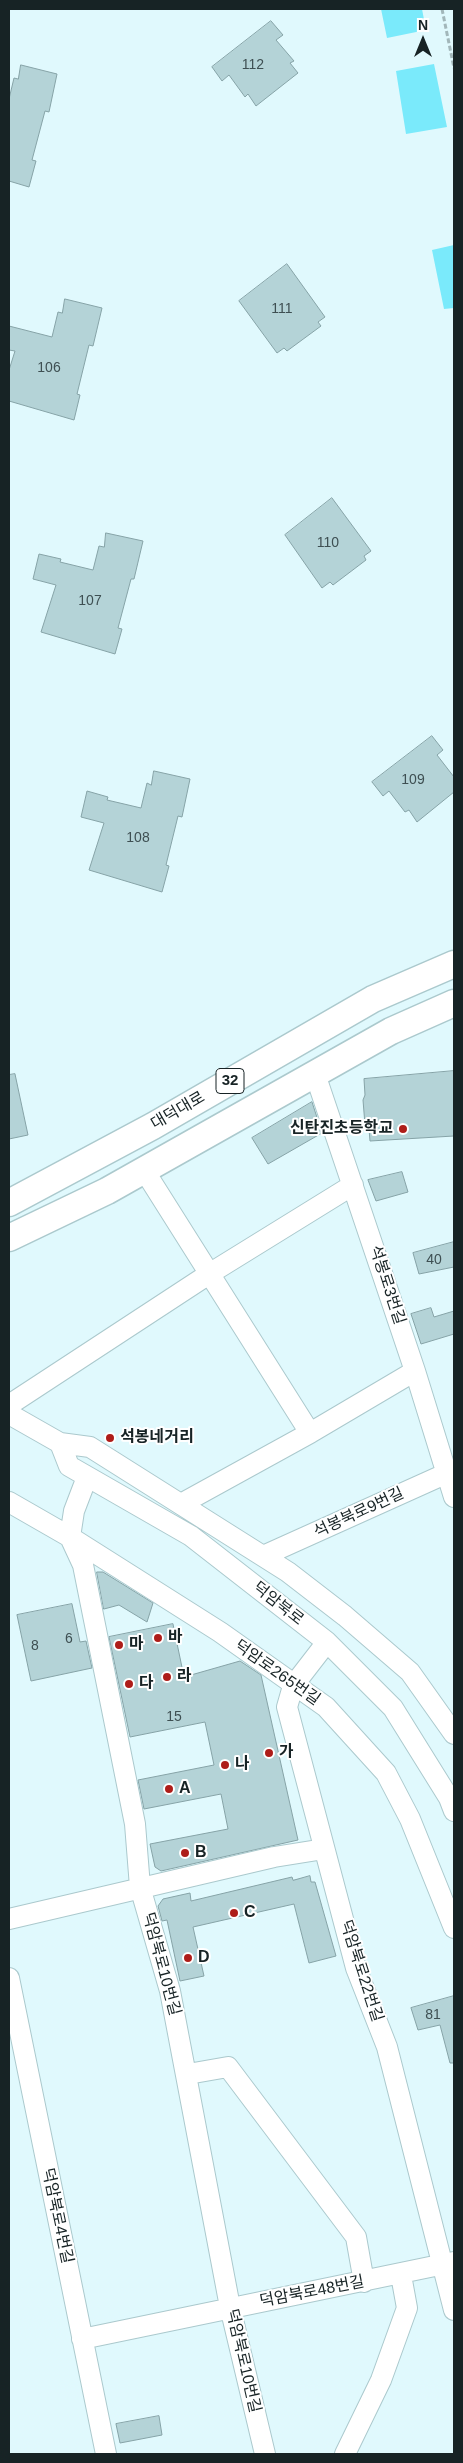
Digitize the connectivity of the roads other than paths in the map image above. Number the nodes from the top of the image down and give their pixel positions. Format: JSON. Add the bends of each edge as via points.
{"nodes":[{"id":1,"x":454,"y":964,"type":"edge"},
{"id":2,"x":454,"y":1003,"type":"edge"},
{"id":3,"x":315,"y":1074,"type":"junction"},
{"id":4,"x":144,"y":1170,"type":"junction"},
{"id":5,"x":353,"y":1185,"type":"junction"},
{"id":6,"x":9,"y":1203,"type":"edge"},
{"id":7,"x":9,"y":1238,"type":"edge"},
{"id":8,"x":209,"y":1274,"type":"junction"},
{"id":9,"x":415,"y":1371,"type":"junction"},
{"id":10,"x":9,"y":1405,"type":"edge"},
{"id":11,"x":9,"y":1414,"type":"edge"},
{"id":12,"x":310,"y":1433,"type":"junction"},
{"id":13,"x":60,"y":1444,"type":"junction"},
{"id":14,"x":451,"y":1471,"type":"edge"},
{"id":15,"x":87,"y":1477,"type":"junction"},
{"id":16,"x":454,"y":1497,"type":"edge"},
{"id":17,"x":9,"y":1502,"type":"edge"},
{"id":18,"x":182,"y":1504,"type":"junction"},
{"id":19,"x":70,"y":1537,"type":"junction"},
{"id":20,"x":263,"y":1556,"type":"junction"},
{"id":21,"x":327,"y":1642,"type":"junction"},
{"id":22,"x":293,"y":1686,"type":"junction"},
{"id":23,"x":454,"y":1734,"type":"edge"},
{"id":24,"x":454,"y":1811,"type":"edge"},
{"id":25,"x":324,"y":1849,"type":"junction"},
{"id":26,"x":140,"y":1887,"type":"junction"},
{"id":27,"x":9,"y":1919,"type":"edge"},
{"id":28,"x":454,"y":1928,"type":"edge"},
{"id":29,"x":9,"y":1978,"type":"edge"},
{"id":30,"x":188,"y":2074,"type":"junction"},
{"id":31,"x":448,"y":2263,"type":"edge"},
{"id":32,"x":401,"y":2275,"type":"junction"},
{"id":33,"x":364,"y":2282,"type":"junction"},
{"id":34,"x":230,"y":2307,"type":"junction"},
{"id":35,"x":454,"y":2310,"type":"edge"},
{"id":36,"x":82,"y":2339,"type":"junction"},
{"id":37,"x":106,"y":2454,"type":"edge"},
{"id":38,"x":265,"y":2454,"type":"edge"},
{"id":39,"x":345,"y":2454,"type":"edge"}],
"edges":[{"from":1,"to":6,"type":"main road","name":"대덕대로","number":"32","via":[[373,999],[153,1126]]},
{"from":2,"to":3,"type":"main road","number":"32","via":[[392,1031]]},
{"from":3,"to":4,"type":"main road","number":"32"},
{"from":3,"to":5,"type":"street","name":"석봉로3번길"},
{"from":4,"to":7,"type":"main road","number":"32"},
{"from":4,"to":8,"type":"street"},
{"from":5,"to":8,"type":"street"},
{"from":5,"to":9,"type":"street","name":"석봉로3번길"},
{"from":8,"to":10,"type":"street"},
{"from":8,"to":12,"type":"street"},
{"from":9,"to":12,"type":"street"},
{"from":9,"to":14,"type":"street","name":"석봉로3번길"},
{"from":11,"to":13,"type":"street","name":"덕암북로"},
{"from":12,"to":18,"type":"street"},
{"from":13,"to":15,"type":"street","name":"덕암북로","via":[[69,1466]]},
{"from":13,"to":18,"type":"street","name":"덕암북로","via":[[90,1447]]},
{"from":14,"to":16,"type":"street","name":"석봉로3번길"},
{"from":14,"to":20,"type":"street","name":"석봉북로9번길"},
{"from":15,"to":19,"type":"street","via":[[74,1511]]},
{"from":15,"to":21,"type":"street","name":"덕암북로","via":[[191,1536]]},
{"from":17,"to":19,"type":"street","name":"덕암로265번길"},
{"from":18,"to":20,"type":"street","name":"덕암북로"},
{"from":19,"to":22,"type":"street","name":"덕암로265번길","via":[[220,1632]]},
{"from":19,"to":26,"type":"street","name":"덕암북로10번길","via":[[83,1565],[112,1706],[135,1824]]},
{"from":20,"to":23,"type":"street","name":"덕암북로","via":[[345,1616],[410,1672]]},
{"from":21,"to":22,"type":"street","name":"덕암북로22번길"},
{"from":21,"to":24,"type":"street","name":"덕암북로","via":[[393,1708]]},
{"from":22,"to":25,"type":"street","name":"덕암북로22번길","via":[[287,1707]]},
{"from":22,"to":28,"type":"street","name":"덕암로265번길","via":[[326,1707],[386,1773],[410,1819]]},
{"from":25,"to":26,"type":"street"},
{"from":25,"to":31,"type":"street","name":"덕암북로22번길","via":[[356,1968],[387,2047]]},
{"from":26,"to":27,"type":"street"},
{"from":26,"to":30,"type":"street","name":"덕암북로10번길","via":[[170,1991]]},
{"from":29,"to":36,"type":"street","name":"덕암북로4번길"},
{"from":30,"to":33,"type":"street","via":[[228,2067],[356,2237]]},
{"from":30,"to":34,"type":"street","name":"덕암북로10번길"},
{"from":31,"to":32,"type":"street","name":"덕암북로48번길"},
{"from":31,"to":35,"type":"street","name":"덕암북로22번길"},
{"from":32,"to":33,"type":"street","name":"덕암북로48번길"},
{"from":32,"to":39,"type":"street","via":[[407,2308],[381,2380]]},
{"from":33,"to":34,"type":"street","name":"덕암북로48번길"},
{"from":34,"to":36,"type":"street","name":"덕암북로48번길"},
{"from":34,"to":38,"type":"street","name":"덕암북로10번길"},
{"from":36,"to":37,"type":"street","name":"덕암북로4번길"}]}
